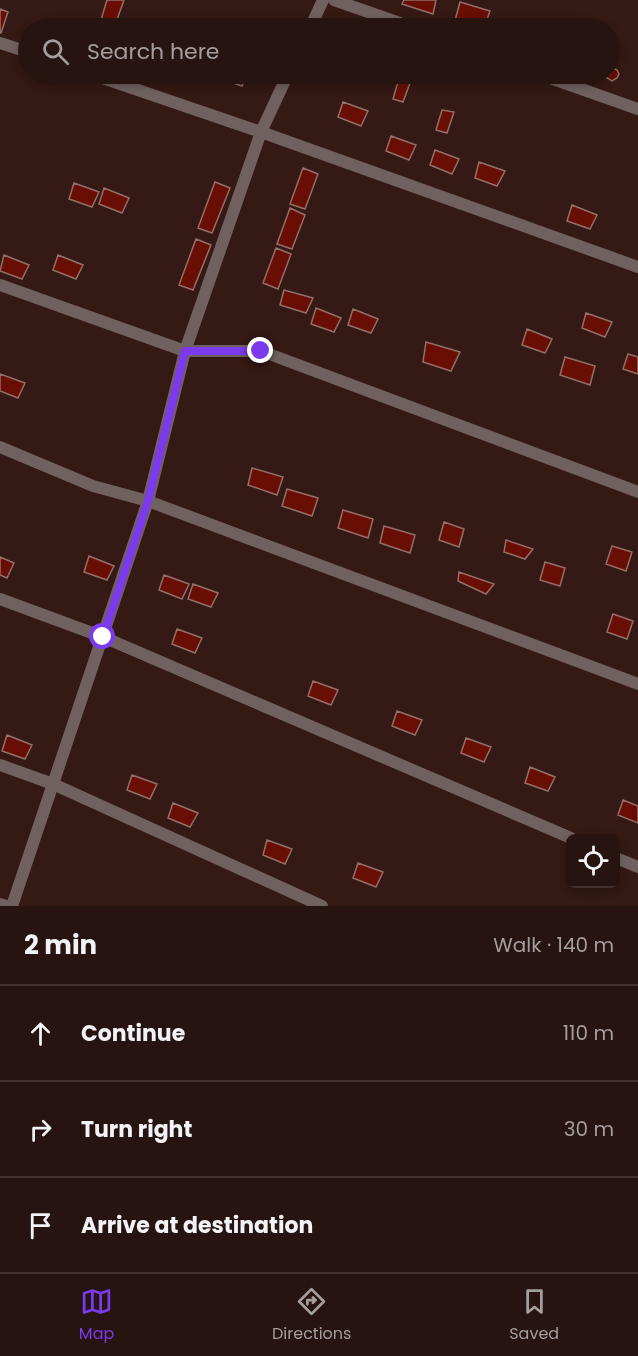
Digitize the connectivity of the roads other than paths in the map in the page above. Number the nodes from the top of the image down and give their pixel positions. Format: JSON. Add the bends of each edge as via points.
{"nodes":[{"id":1,"x":323,"y":0,"type":"edge"},
{"id":2,"x":334,"y":0,"type":"edge"},
{"id":3,"x":315,"y":18,"type":"edge"},
{"id":4,"x":385,"y":18,"type":"edge"},
{"id":5,"x":0,"y":42,"type":"edge"},
{"id":6,"x":18,"y":48,"type":"edge"},
{"id":7,"x":120,"y":84,"type":"edge"},
{"id":8,"x":283,"y":84,"type":"edge"},
{"id":9,"x":567,"y":84,"type":"edge"},
{"id":10,"x":638,"y":109,"type":"edge"},
{"id":11,"x":261,"y":132,"type":"junction"},
{"id":12,"x":638,"y":267,"type":"edge"},
{"id":13,"x":0,"y":285,"type":"edge"},
{"id":14,"x":185,"y":351,"type":"junction"},
{"id":15,"x":0,"y":447,"type":"edge"},
{"id":16,"x":638,"y":492,"type":"edge"},
{"id":17,"x":148,"y":501,"type":"junction"},
{"id":18,"x":0,"y":599,"type":"edge"},
{"id":19,"x":103,"y":637,"type":"junction"},
{"id":20,"x":638,"y":684,"type":"edge"},
{"id":21,"x":0,"y":765,"type":"edge"},
{"id":22,"x":53,"y":784,"type":"junction"},
{"id":23,"x":566,"y":836,"type":"edge"},
{"id":24,"x":620,"y":860,"type":"edge"},
{"id":25,"x":638,"y":867,"type":"edge"},
{"id":26,"x":0,"y":904,"type":"edge"},
{"id":27,"x":6,"y":906,"type":"edge"},
{"id":28,"x":12,"y":906,"type":"edge"},
{"id":29,"x":322,"y":906,"type":"edge"}],
"edges":[{"from":1,"to":3,"type":"street"},
{"from":2,"to":4,"type":"street"},
{"from":5,"to":6,"type":"street"},
{"from":7,"to":11,"type":"street"},
{"from":8,"to":11,"type":"street"},
{"from":9,"to":10,"type":"street"},
{"from":11,"to":12,"type":"street"},
{"from":11,"to":14,"type":"street"},
{"from":13,"to":14,"type":"street"},
{"from":14,"to":16,"type":"street","via":[[261,351]]},
{"from":14,"to":17,"type":"street"},
{"from":15,"to":17,"type":"street","via":[[93,486]]},
{"from":17,"to":19,"type":"street"},
{"from":17,"to":20,"type":"street"},
{"from":18,"to":19,"type":"street"},
{"from":19,"to":22,"type":"street"},
{"from":19,"to":23,"type":"street"},
{"from":21,"to":22,"type":"street"},
{"from":22,"to":28,"type":"street"},
{"from":22,"to":29,"type":"street"},
{"from":24,"to":25,"type":"street"},
{"from":26,"to":27,"type":"street"}]}
